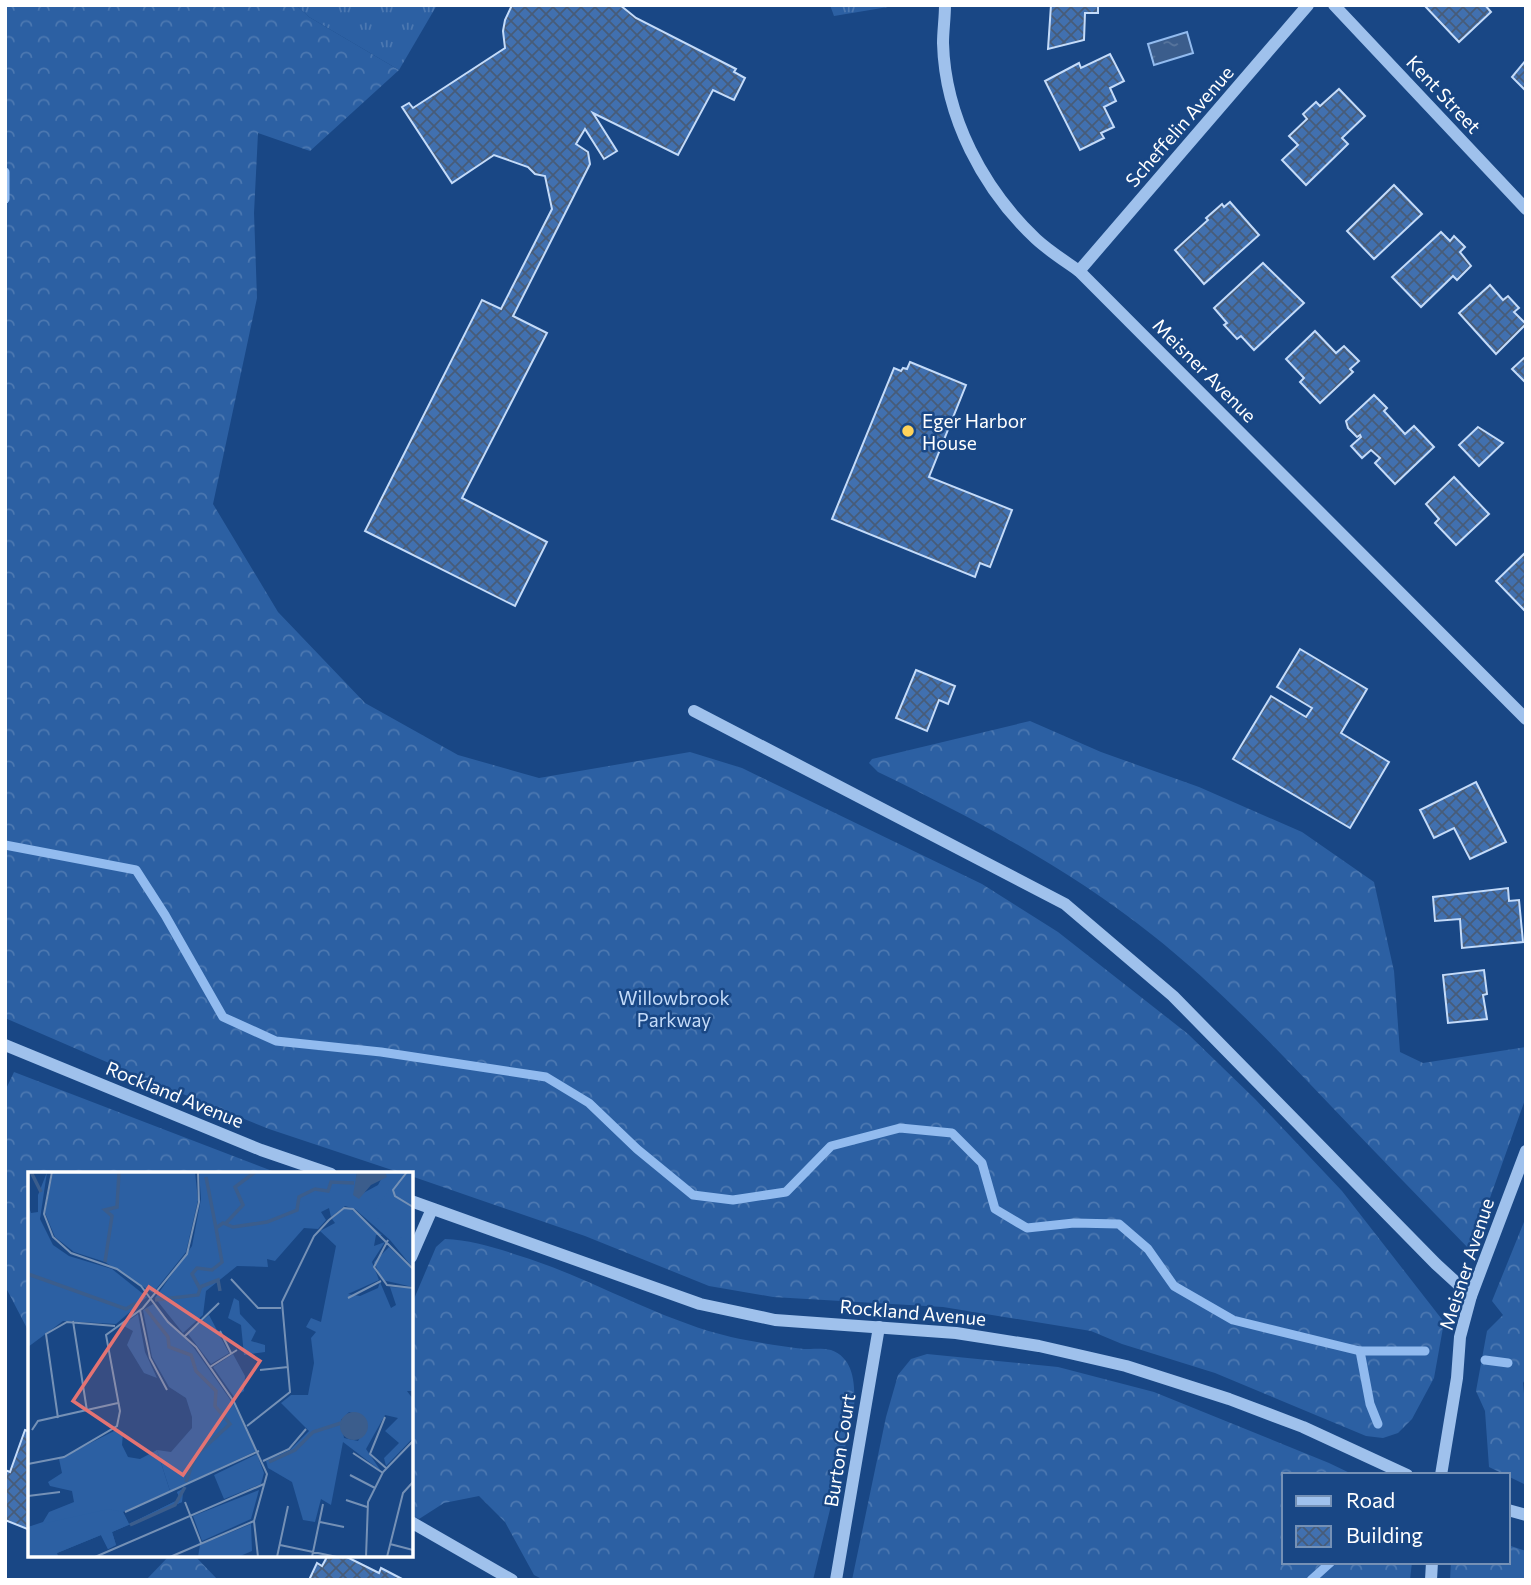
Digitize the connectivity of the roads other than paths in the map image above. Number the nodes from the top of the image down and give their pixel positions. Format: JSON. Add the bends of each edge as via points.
{"nodes":[{"id":1,"x":945,"y":5,"type":"edge"},
{"id":2,"x":1308,"y":5,"type":"edge"},
{"id":3,"x":1334,"y":5,"type":"edge"},
{"id":4,"x":1526,"y":209,"type":"edge"},
{"id":5,"x":1079,"y":271,"type":"junction"},
{"id":6,"x":694,"y":712,"type":"dead end"},
{"id":7,"x":1526,"y":719,"type":"edge"},
{"id":8,"x":5,"y":1045,"type":"edge"},
{"id":9,"x":1526,"y":1151,"type":"edge"},
{"id":10,"x":325,"y":1172,"type":"edge"},
{"id":11,"x":413,"y":1202,"type":"edge"},
{"id":12,"x":432,"y":1209,"type":"junction"},
{"id":13,"x":413,"y":1252,"type":"edge"},
{"id":14,"x":1471,"y":1296,"type":"junction"},
{"id":15,"x":879,"y":1327,"type":"junction"},
{"id":16,"x":1403,"y":1473,"type":"edge"},
{"id":17,"x":1441,"y":1473,"type":"edge"},
{"id":18,"x":413,"y":1523,"type":"edge"},
{"id":19,"x":512,"y":1580,"type":"edge"},
{"id":20,"x":836,"y":1580,"type":"edge"}],
"edges":[{"from":1,"to":5,"type":"street","name":"Meisner Avenue","via":[[948,86],[981,172],[1037,240]]},
{"from":2,"to":5,"type":"street","name":"Scheffelin Avenue"},
{"from":3,"to":4,"type":"street","name":"Kent Street"},
{"from":5,"to":7,"type":"street","name":"Meisner Avenue"},
{"from":6,"to":14,"type":"street","via":[[1065,904],[1173,996]]},
{"from":8,"to":10,"type":"street","name":"Rockland Avenue"},
{"from":9,"to":14,"type":"street","name":"Meisner Avenue"},
{"from":11,"to":12,"type":"street","name":"Rockland Avenue"},
{"from":12,"to":13,"type":"street"},
{"from":12,"to":15,"type":"street","name":"Rockland Avenue","via":[[700,1304],[775,1320]]},
{"from":14,"to":17,"type":"street","name":"Meisner Avenue","via":[[1460,1337]]},
{"from":15,"to":16,"type":"street","name":"Rockland Avenue","via":[[1040,1346],[1126,1366],[1303,1427]]},
{"from":15,"to":20,"type":"street","name":"Burton Court"},
{"from":18,"to":19,"type":"street"}]}
